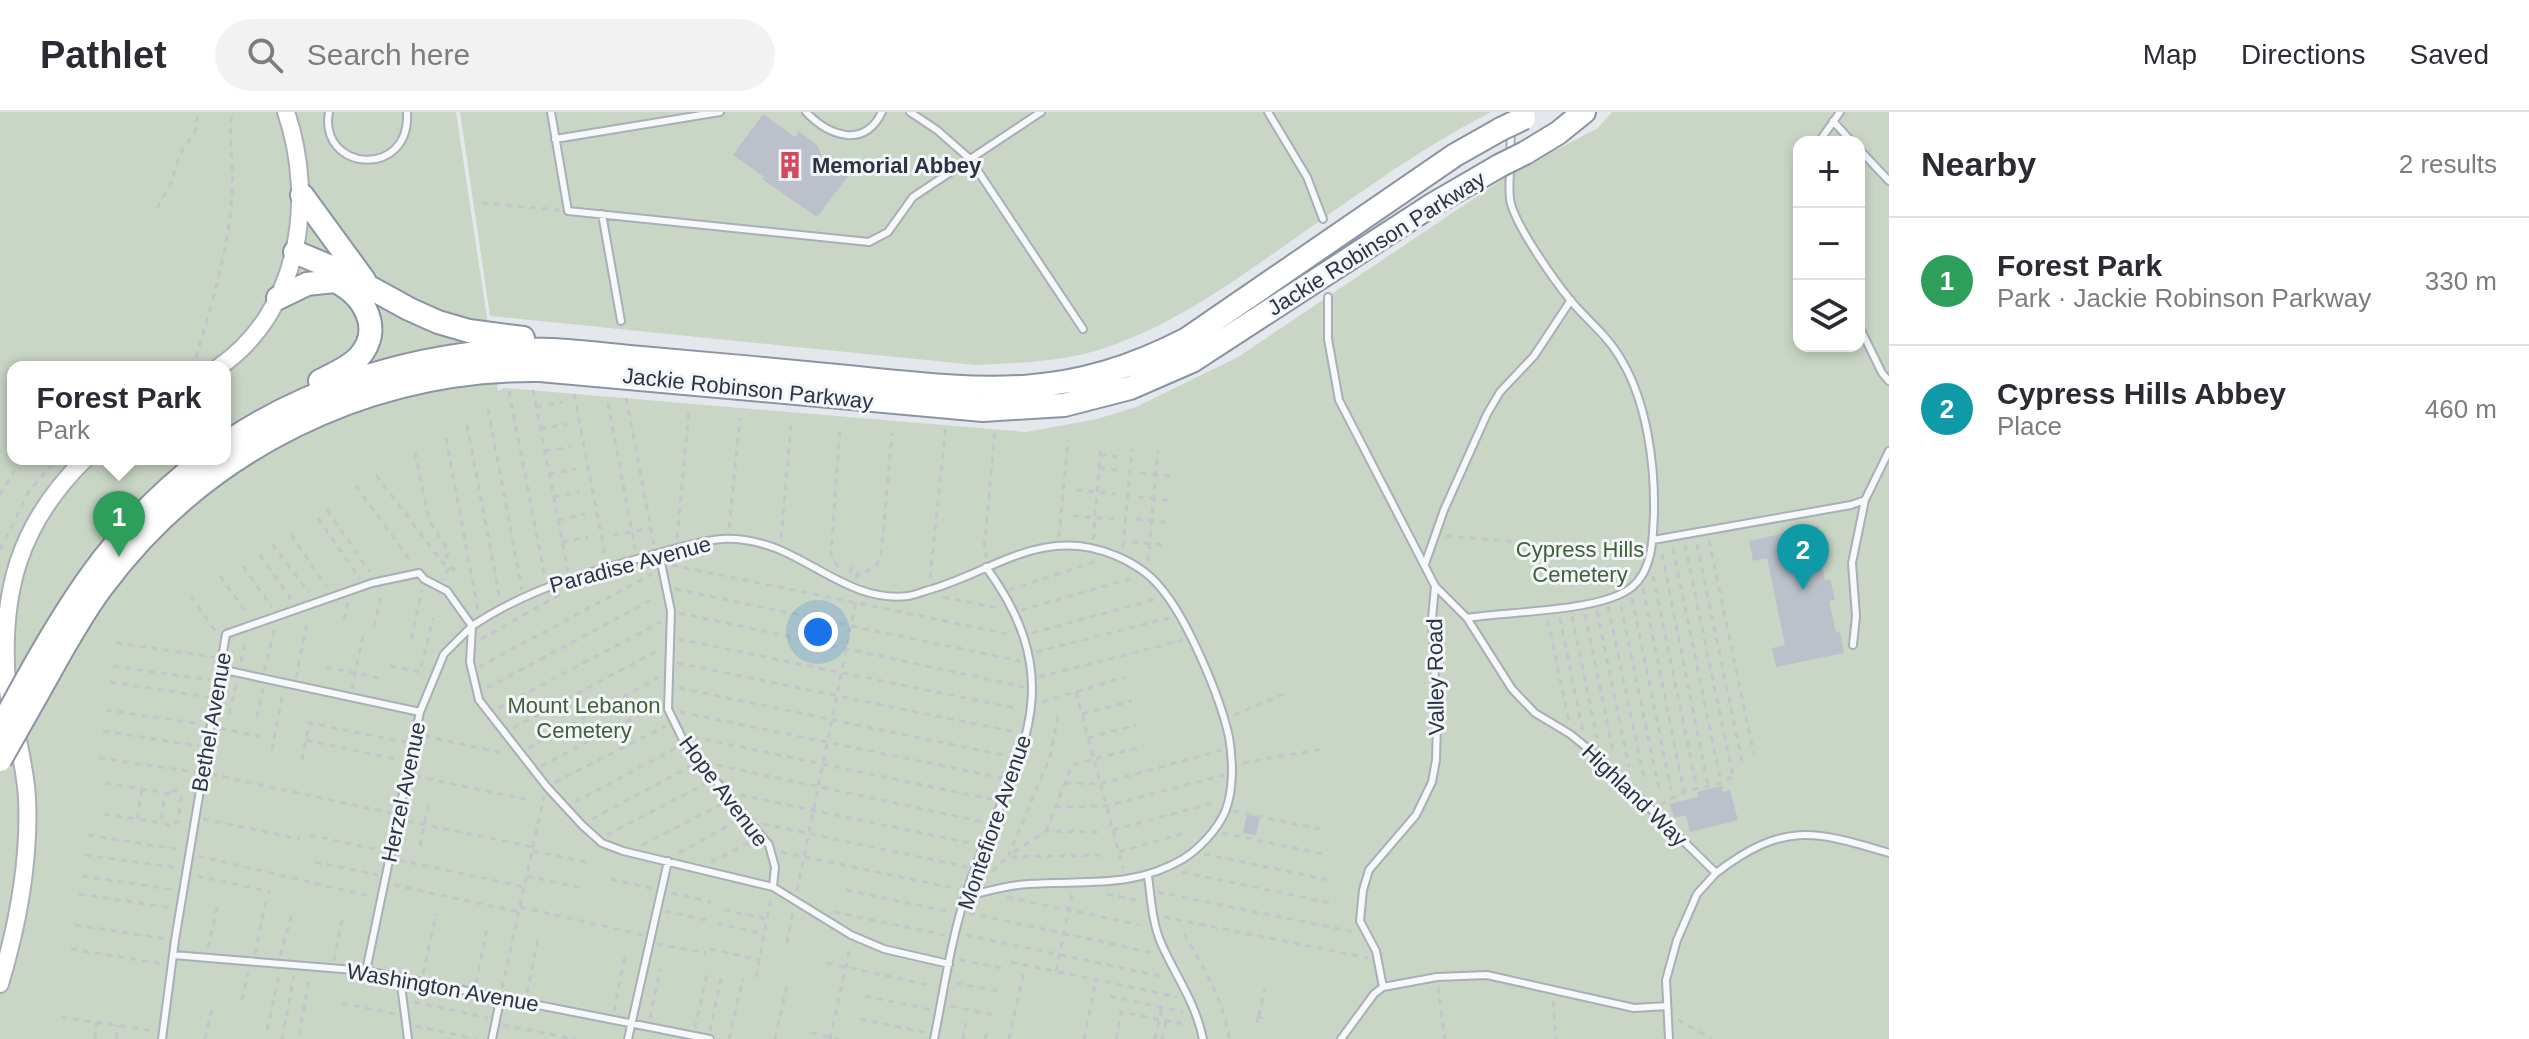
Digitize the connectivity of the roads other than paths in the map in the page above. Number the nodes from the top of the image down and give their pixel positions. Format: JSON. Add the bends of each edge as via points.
{"nodes":[{"id":1,"x":286,"y":112,"type":"edge"},
{"id":2,"x":329,"y":112,"type":"edge"},
{"id":3,"x":407,"y":112,"type":"edge"},
{"id":4,"x":551,"y":112,"type":"edge"},
{"id":5,"x":720,"y":112,"type":"edge"},
{"id":6,"x":806,"y":112,"type":"edge"},
{"id":7,"x":882,"y":112,"type":"edge"},
{"id":8,"x":910,"y":112,"type":"edge"},
{"id":9,"x":1041,"y":112,"type":"edge"},
{"id":10,"x":1268,"y":112,"type":"edge"},
{"id":11,"x":1584,"y":112,"type":"edge"},
{"id":12,"x":1840,"y":112,"type":"edge"},
{"id":13,"x":1833,"y":121,"type":"junction"},
{"id":14,"x":1518,"y":127,"type":"edge"},
{"id":15,"x":1823,"y":136,"type":"edge"},
{"id":16,"x":1847,"y":136,"type":"edge"},
{"id":17,"x":555,"y":139,"type":"junction"},
{"id":18,"x":1865,"y":155,"type":"edge"},
{"id":19,"x":970,"y":159,"type":"junction"},
{"id":20,"x":1889,"y":181,"type":"edge"},
{"id":21,"x":302,"y":195,"type":"junction"},
{"id":22,"x":602,"y":214,"type":"junction"},
{"id":23,"x":1323,"y":219,"type":"dead end"},
{"id":24,"x":293,"y":258,"type":"junction"},
{"id":25,"x":334,"y":281,"type":"junction"},
{"id":26,"x":367,"y":285,"type":"junction"},
{"id":27,"x":1328,"y":297,"type":"dead end"},
{"id":28,"x":278,"y":298,"type":"junction"},
{"id":29,"x":1571,"y":300,"type":"junction"},
{"id":30,"x":621,"y":321,"type":"dead end"},
{"id":31,"x":1083,"y":329,"type":"dead end"},
{"id":32,"x":1865,"y":338,"type":"edge"},
{"id":33,"x":603,"y":354,"type":"junction"},
{"id":34,"x":227,"y":361,"type":"edge"},
{"id":35,"x":1889,"y":381,"type":"edge"},
{"id":36,"x":274,"y":415,"type":"junction"},
{"id":37,"x":231,"y":440,"type":"edge"},
{"id":38,"x":1889,"y":451,"type":"edge"},
{"id":39,"x":231,"y":463,"type":"edge"},
{"id":40,"x":79,"y":465,"type":"edge"},
{"id":41,"x":197,"y":465,"type":"edge"},
{"id":42,"x":228,"y":465,"type":"edge"},
{"id":43,"x":1865,"y":500,"type":"junction"},
{"id":44,"x":1656,"y":539,"type":"junction"},
{"id":45,"x":658,"y":554,"type":"junction"},
{"id":46,"x":988,"y":566,"type":"junction"},
{"id":47,"x":1425,"y":566,"type":"junction"},
{"id":48,"x":1435,"y":586,"type":"junction"},
{"id":49,"x":1467,"y":618,"type":"junction"},
{"id":50,"x":472,"y":626,"type":"junction"},
{"id":51,"x":1853,"y":645,"type":"dead end"},
{"id":52,"x":220,"y":669,"type":"junction"},
{"id":53,"x":33,"y":685,"type":"junction"},
{"id":54,"x":420,"y":712,"type":"junction"},
{"id":55,"x":0,"y":728,"type":"edge"},
{"id":56,"x":0,"y":760,"type":"edge"},
{"id":57,"x":1889,"y":853,"type":"edge"},
{"id":58,"x":667,"y":861,"type":"junction"},
{"id":59,"x":1716,"y":873,"type":"junction"},
{"id":60,"x":1148,"y":876,"type":"junction"},
{"id":61,"x":773,"y":887,"type":"junction"},
{"id":62,"x":966,"y":893,"type":"junction"},
{"id":63,"x":173,"y":955,"type":"junction"},
{"id":64,"x":950,"y":961,"type":"junction"},
{"id":65,"x":366,"y":971,"type":"junction"},
{"id":66,"x":400,"y":977,"type":"junction"},
{"id":67,"x":0,"y":984,"type":"edge"},
{"id":68,"x":1383,"y":987,"type":"junction"},
{"id":69,"x":501,"y":996,"type":"junction"},
{"id":70,"x":1667,"y":1006,"type":"junction"},
{"id":71,"x":631,"y":1022,"type":"junction"},
{"id":72,"x":162,"y":1036,"type":"edge"},
{"id":73,"x":934,"y":1037,"type":"edge"},
{"id":74,"x":408,"y":1039,"type":"edge"},
{"id":75,"x":492,"y":1039,"type":"edge"},
{"id":76,"x":628,"y":1039,"type":"edge"},
{"id":77,"x":709,"y":1039,"type":"edge"},
{"id":78,"x":1203,"y":1039,"type":"edge"},
{"id":79,"x":1341,"y":1039,"type":"edge"},
{"id":80,"x":1669,"y":1039,"type":"edge"}],
"edges":[{"from":1,"to":21,"type":"street"},
{"from":2,"to":3,"type":"lane","via":[[333,141],[363,160],[376,160],[397,147]]},
{"from":4,"to":17,"type":"lane"},
{"from":5,"to":17,"type":"lane"},
{"from":6,"to":7,"type":"lane","via":[[844,135],[863,134]]},
{"from":8,"to":19,"type":"lane"},
{"from":9,"to":19,"type":"lane"},
{"from":10,"to":23,"type":"lane","via":[[1307,177]]},
{"from":11,"to":14,"type":"highway","name":"Jackie Robinson Parkway","via":[[1558,133]]},
{"from":12,"to":13,"type":"lane"},
{"from":13,"to":15,"type":"lane"},
{"from":13,"to":16,"type":"lane"},
{"from":14,"to":29,"type":"lane","via":[[1510,201]]},
{"from":14,"to":33,"type":"highway","name":"Jackie Robinson Parkway","via":[[1442,164],[1187,339],[1079,380],[1032,388],[964,388]]},
{"from":14,"to":39,"type":"highway","name":"Jackie Robinson Parkway","bridge":true,"via":[[1499,166],[1192,361],[1130,388],[1064,405],[983,410],[527,369],[409,382],[357,398],[309,418]]},
{"from":17,"to":22,"type":"lane","via":[[568,211]]},
{"from":18,"to":20,"type":"lane"},
{"from":19,"to":22,"type":"lane","via":[[913,197],[888,232],[869,242]]},
{"from":19,"to":31,"type":"lane"},
{"from":21,"to":24,"type":"street"},
{"from":21,"to":26,"type":"highway"},
{"from":22,"to":30,"type":"lane"},
{"from":24,"to":25,"type":"highway"},
{"from":24,"to":26,"type":"highway"},
{"from":24,"to":28,"type":"street"},
{"from":25,"to":28,"type":"highway","via":[[307,284]]},
{"from":25,"to":36,"type":"highway","via":[[365,306],[370,327],[365,347],[351,363]]},
{"from":26,"to":33,"type":"highway","via":[[451,327]]},
{"from":27,"to":47,"type":"lane","name":"Valley Road","via":[[1328,339],[1339,400]]},
{"from":28,"to":34,"type":"street"},
{"from":29,"to":44,"type":"lane","via":[[1609,341],[1636,388],[1655,475]]},
{"from":29,"to":47,"type":"lane","via":[[1487,414]]},
{"from":32,"to":35,"type":"lane"},
{"from":33,"to":36,"type":"highway","name":"Jackie Robinson Parkway","via":[[498,350],[419,363],[344,384]]},
{"from":36,"to":37,"type":"highway","name":"Jackie Robinson Parkway"},
{"from":38,"to":43,"type":"lane"},
{"from":40,"to":67,"type":"street","via":[[38,513],[22,542],[3,619],[7,685],[27,795],[27,847]]},
{"from":41,"to":53,"type":"highway","name":"Jackie Robinson Parkway","via":[[108,550],[72,601]]},
{"from":42,"to":53,"type":"highway","name":"Jackie Robinson Parkway","bridge":true,"via":[[137,544]]},
{"from":43,"to":44,"type":"lane"},
{"from":43,"to":51,"type":"lane","via":[[1852,563]]},
{"from":44,"to":49,"type":"lane","via":[[1640,576],[1630,588],[1607,599]]},
{"from":45,"to":46,"type":"lane","name":"Paradise Avenue","via":[[749,540],[870,594],[907,596]]},
{"from":45,"to":50,"type":"lane","name":"Paradise Avenue","via":[[546,586]]},
{"from":45,"to":61,"type":"lane","name":"Hope Avenue","via":[[671,614],[669,709],[684,744],[770,849]]},
{"from":46,"to":60,"type":"lane","name":"Paradise Avenue","via":[[1058,545],[1092,547],[1147,575],[1180,615],[1223,720],[1232,769],[1225,810],[1213,831],[1192,852]]},
{"from":46,"to":62,"type":"lane","name":"Montefiore Avenue","via":[[1015,611],[1030,654],[1032,679],[1020,759]]},
{"from":47,"to":48,"type":"lane","name":"Valley Road"},
{"from":48,"to":49,"type":"lane","name":"Highland Way"},
{"from":48,"to":68,"type":"lane","name":"Valley Road","via":[[1437,723],[1432,782],[1416,815],[1369,870],[1363,890],[1360,921],[1376,951]]},
{"from":49,"to":59,"type":"lane","name":"Highland Way","via":[[1512,689],[1535,713],[1586,747]]},
{"from":50,"to":52,"type":"lane","name":"Bethel Avenue","via":[[447,591],[422,576],[380,581],[226,634]]},
{"from":50,"to":54,"type":"lane","name":"Herzel Avenue","via":[[444,654]]},
{"from":50,"to":58,"type":"lane","via":[[472,671],[479,700],[520,755],[598,840]]},
{"from":52,"to":54,"type":"lane"},
{"from":52,"to":63,"type":"lane","name":"Bethel Avenue"},
{"from":53,"to":55,"type":"highway","name":"Jackie Robinson Parkway","bridge":true},
{"from":53,"to":56,"type":"highway","name":"Jackie Robinson Parkway","bridge":true},
{"from":54,"to":65,"type":"lane","name":"Herzel Avenue"},
{"from":57,"to":59,"type":"lane","via":[[1808,833],[1764,843]]},
{"from":58,"to":61,"type":"lane"},
{"from":58,"to":71,"type":"lane"},
{"from":59,"to":70,"type":"lane","via":[[1697,894],[1677,940],[1666,980]]},
{"from":60,"to":62,"type":"lane","name":"Paradise Avenue"},
{"from":60,"to":78,"type":"lane","via":[[1160,941],[1198,1015]]},
{"from":61,"to":64,"type":"lane","via":[[884,949]]},
{"from":62,"to":64,"type":"lane","name":"Montefiore Avenue"},
{"from":63,"to":65,"type":"lane","name":"Washington Avenue"},
{"from":63,"to":72,"type":"lane","name":"Bethel Avenue"},
{"from":64,"to":73,"type":"lane","name":"Montefiore Avenue"},
{"from":65,"to":66,"type":"lane","name":"Washington Avenue"},
{"from":66,"to":69,"type":"lane","name":"Washington Avenue"},
{"from":66,"to":74,"type":"lane"},
{"from":68,"to":70,"type":"lane","via":[[1487,975],[1634,1008]]},
{"from":68,"to":79,"type":"lane"},
{"from":69,"to":71,"type":"lane","name":"Washington Avenue"},
{"from":69,"to":75,"type":"lane"},
{"from":70,"to":80,"type":"lane"},
{"from":71,"to":76,"type":"lane"},
{"from":71,"to":77,"type":"lane","name":"Washington Avenue"}]}
